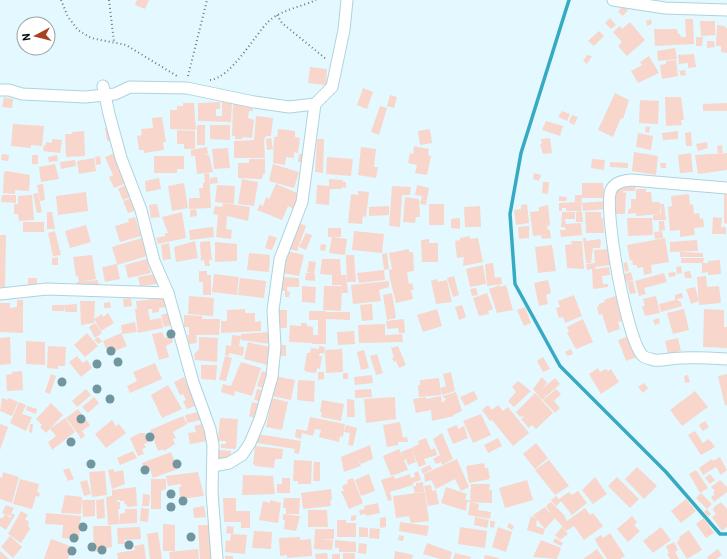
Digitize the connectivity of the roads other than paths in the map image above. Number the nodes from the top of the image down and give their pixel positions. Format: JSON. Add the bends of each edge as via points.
{"nodes":[{"id":1,"x":347,"y":0,"type":"edge"},
{"id":2,"x":613,"y":0,"type":"edge"},
{"id":3,"x":727,"y":10,"type":"edge"},
{"id":4,"x":0,"y":90,"type":"edge"},
{"id":5,"x":104,"y":90,"type":"junction"},
{"id":6,"x":315,"y":104,"type":"junction"},
{"id":7,"x":727,"y":188,"type":"edge"},
{"id":8,"x":168,"y":293,"type":"junction"},
{"id":9,"x":0,"y":294,"type":"edge"},
{"id":10,"x":727,"y":359,"type":"edge"},
{"id":11,"x":213,"y":466,"type":"junction"},
{"id":12,"x":217,"y":559,"type":"edge"}],
"edges":[{"from":1,"to":6,"type":"street","via":[[344,30],[332,87]]},
{"from":2,"to":3,"type":"street","via":[[665,8]]},
{"from":4,"to":5,"type":"street","via":[[85,98]]},
{"from":5,"to":6,"type":"street","via":[[115,94],[130,87],[187,88],[288,107]]},
{"from":5,"to":8,"type":"street","via":[[121,158],[141,210],[154,261]]},
{"from":6,"to":11,"type":"street","via":[[302,202],[280,258],[272,310],[275,347],[272,377],[250,443],[242,455]]},
{"from":7,"to":10,"type":"street","via":[[631,180],[619,182],[612,189],[608,201],[613,248],[625,307],[636,346],[643,356],[655,360],[705,357]]},
{"from":8,"to":9,"type":"street","via":[[47,290]]},
{"from":8,"to":11,"type":"street","via":[[193,382],[210,429]]},
{"from":11,"to":12,"type":"street","via":[[212,492]]}]}
